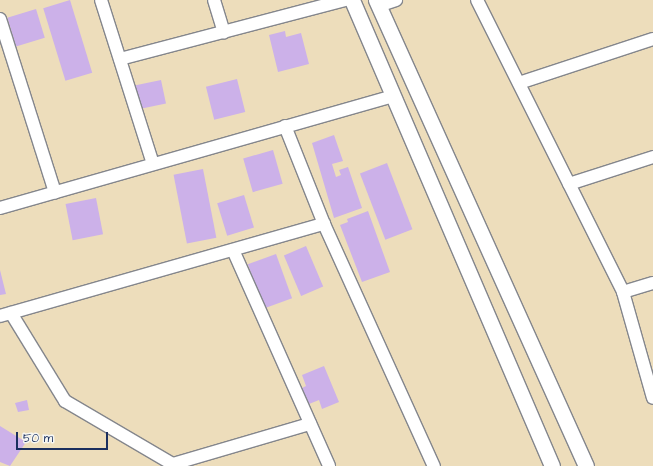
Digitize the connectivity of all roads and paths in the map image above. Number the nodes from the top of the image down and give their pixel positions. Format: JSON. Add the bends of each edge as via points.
{"nodes":[{"id":1,"x":101,"y":0,"type":"edge"},
{"id":2,"x":214,"y":0,"type":"edge"},
{"id":3,"x":345,"y":0,"type":"edge"},
{"id":4,"x":352,"y":0,"type":"edge"},
{"id":5,"x":396,"y":0,"type":"edge"},
{"id":6,"x":478,"y":0,"type":"edge"},
{"id":7,"x":377,"y":3,"type":"edge"},
{"id":8,"x":0,"y":19,"type":"edge"},
{"id":9,"x":224,"y":32,"type":"junction"},
{"id":10,"x":653,"y":39,"type":"edge"},
{"id":11,"x":120,"y":59,"type":"junction"},
{"id":12,"x":519,"y":83,"type":"junction"},
{"id":13,"x":393,"y":96,"type":"junction"},
{"id":14,"x":285,"y":126,"type":"junction"},
{"id":15,"x":653,"y":157,"type":"edge"},
{"id":16,"x":153,"y":164,"type":"junction"},
{"id":17,"x":569,"y":184,"type":"junction"},
{"id":18,"x":55,"y":192,"type":"junction"},
{"id":19,"x":0,"y":208,"type":"edge"},
{"id":20,"x":324,"y":224,"type":"junction"},
{"id":21,"x":233,"y":250,"type":"junction"},
{"id":22,"x":653,"y":283,"type":"edge"},
{"id":23,"x":623,"y":292,"type":"junction"},
{"id":24,"x":6,"y":314,"type":"edge"},
{"id":25,"x":653,"y":398,"type":"edge"},
{"id":26,"x":310,"y":424,"type":"junction"},
{"id":27,"x":174,"y":465,"type":"edge"},
{"id":28,"x":329,"y":466,"type":"edge"},
{"id":29,"x":434,"y":466,"type":"edge"},
{"id":30,"x":552,"y":466,"type":"edge"},
{"id":31,"x":586,"y":466,"type":"edge"}],
"edges":[{"from":1,"to":11,"type":"street"},
{"from":2,"to":9,"type":"street"},
{"from":3,"to":9,"type":"street"},
{"from":4,"to":13,"type":"street"},
{"from":5,"to":7,"type":"street"},
{"from":6,"to":12,"type":"street"},
{"from":7,"to":31,"type":"street"},
{"from":8,"to":18,"type":"street"},
{"from":9,"to":11,"type":"street"},
{"from":10,"to":12,"type":"street"},
{"from":11,"to":16,"type":"street"},
{"from":12,"to":17,"type":"street"},
{"from":13,"to":14,"type":"street"},
{"from":13,"to":30,"type":"street"},
{"from":14,"to":16,"type":"street"},
{"from":14,"to":20,"type":"street"},
{"from":15,"to":17,"type":"street"},
{"from":16,"to":18,"type":"street"},
{"from":17,"to":23,"type":"street"},
{"from":18,"to":19,"type":"street"},
{"from":20,"to":21,"type":"street"},
{"from":20,"to":29,"type":"street"},
{"from":21,"to":24,"type":"street"},
{"from":21,"to":26,"type":"street"},
{"from":22,"to":23,"type":"street"},
{"from":23,"to":25,"type":"street"},
{"from":24,"to":27,"type":"street","via":[[65,401]]},
{"from":26,"to":27,"type":"street"},
{"from":26,"to":28,"type":"street"}]}
